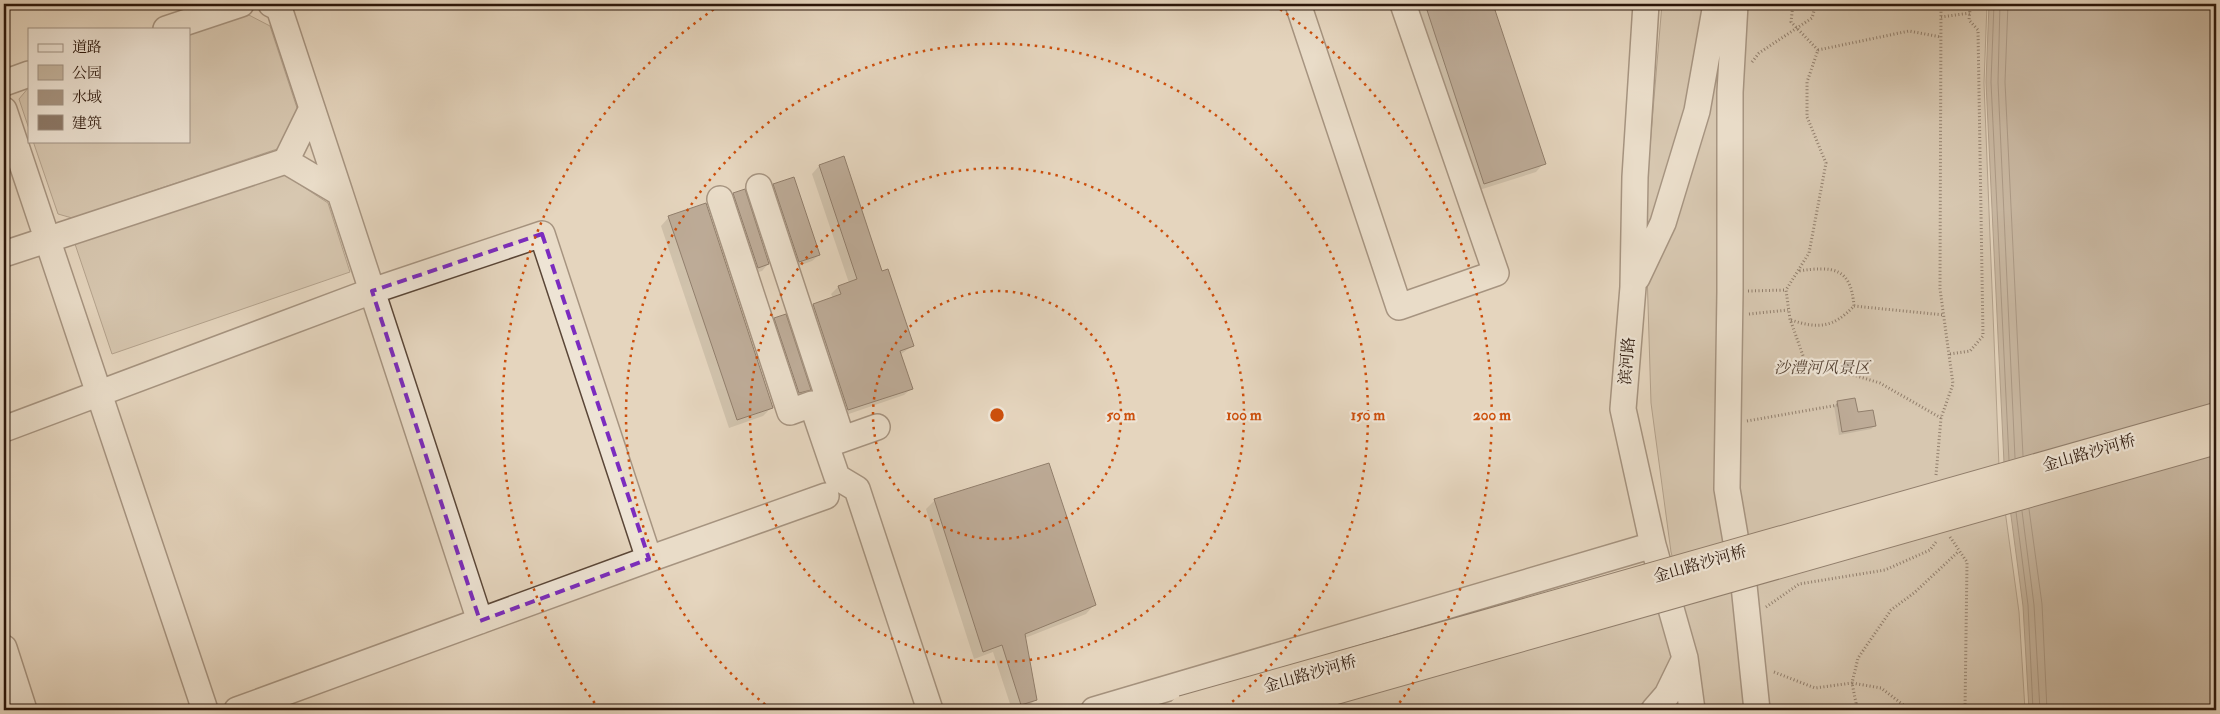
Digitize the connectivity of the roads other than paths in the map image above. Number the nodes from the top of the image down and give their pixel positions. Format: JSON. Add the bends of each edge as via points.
{"nodes":[{"id":1,"x":241,"y":4,"type":"edge"},
{"id":2,"x":271,"y":4,"type":"edge"},
{"id":3,"x":1298,"y":4,"type":"edge"},
{"id":4,"x":1403,"y":4,"type":"edge"},
{"id":5,"x":1646,"y":4,"type":"edge"},
{"id":6,"x":1716,"y":4,"type":"edge"},
{"id":7,"x":1735,"y":4,"type":"edge"},
{"id":8,"x":169,"y":28,"type":"edge"},
{"id":9,"x":28,"y":74,"type":"edge"},
{"id":10,"x":4,"y":83,"type":"edge"},
{"id":11,"x":312,"y":108,"type":"junction"},
{"id":12,"x":4,"y":110,"type":"edge"},
{"id":13,"x":286,"y":161,"type":"junction"},
{"id":14,"x":759,"y":187,"type":"dead end"},
{"id":15,"x":340,"y":193,"type":"junction"},
{"id":16,"x":720,"y":199,"type":"dead end"},
{"id":17,"x":47,"y":240,"type":"junction"},
{"id":18,"x":4,"y":254,"type":"edge"},
{"id":19,"x":1633,"y":287,"type":"junction"},
{"id":20,"x":372,"y":291,"type":"junction"},
{"id":21,"x":99,"y":393,"type":"junction"},
{"id":22,"x":2216,"y":417,"type":"edge"},
{"id":23,"x":877,"y":428,"type":"dead end"},
{"id":24,"x":4,"y":429,"type":"edge"},
{"id":25,"x":2216,"y":440,"type":"edge"},
{"id":26,"x":834,"y":442,"type":"junction"},
{"id":27,"x":826,"y":496,"type":"dead end"},
{"id":28,"x":1653,"y":546,"type":"junction"},
{"id":29,"x":649,"y":559,"type":"junction"},
{"id":30,"x":1740,"y":565,"type":"junction"},
{"id":31,"x":480,"y":621,"type":"junction"},
{"id":32,"x":4,"y":648,"type":"edge"},
{"id":33,"x":1685,"y":658,"type":"junction"},
{"id":34,"x":24,"y":710,"type":"edge"},
{"id":35,"x":205,"y":710,"type":"edge"},
{"id":36,"x":237,"y":710,"type":"edge"},
{"id":37,"x":930,"y":710,"type":"edge"},
{"id":38,"x":1094,"y":710,"type":"edge"},
{"id":39,"x":1183,"y":710,"type":"edge"},
{"id":40,"x":1265,"y":710,"type":"edge"},
{"id":41,"x":1654,"y":710,"type":"edge"},
{"id":42,"x":1692,"y":710,"type":"edge"},
{"id":43,"x":1757,"y":710,"type":"edge"}],
"edges":[{"from":1,"to":8,"type":"street"},
{"from":2,"to":11,"type":"street","via":[[279,8]]},
{"from":3,"to":4,"type":"street","via":[[1400,306],[1496,273]]},
{"from":5,"to":19,"type":"street","name":"滨河路","via":[[1635,177]]},
{"from":6,"to":19,"type":"street","via":[[1698,111],[1664,223]]},
{"from":7,"to":30,"type":"street","via":[[1730,92],[1727,489]]},
{"from":9,"to":10,"type":"street"},
{"from":11,"to":13,"type":"street"},
{"from":11,"to":15,"type":"street"},
{"from":12,"to":17,"type":"street"},
{"from":13,"to":15,"type":"street"},
{"from":13,"to":17,"type":"street"},
{"from":14,"to":26,"type":"street"},
{"from":15,"to":20,"type":"street"},
{"from":16,"to":26,"type":"street","via":[[790,412],[812,404]]},
{"from":17,"to":18,"type":"street"},
{"from":17,"to":21,"type":"street"},
{"from":19,"to":28,"type":"street","name":"滨河路","via":[[1623,409]]},
{"from":20,"to":21,"type":"street"},
{"from":20,"to":29,"type":"street","via":[[542,234]]},
{"from":20,"to":31,"type":"street"},
{"from":21,"to":24,"type":"street"},
{"from":21,"to":35,"type":"street"},
{"from":22,"to":30,"type":"main road","name":"金山路沙河桥","bridge":true},
{"from":23,"to":26,"type":"street"},
{"from":25,"to":30,"type":"main road","name":"金山路沙河桥","bridge":true},
{"from":26,"to":37,"type":"street","via":[[838,476],[856,489]]},
{"from":27,"to":29,"type":"street"},
{"from":28,"to":33,"type":"street","name":"滨河路"},
{"from":28,"to":38,"type":"street"},
{"from":29,"to":31,"type":"street"},
{"from":30,"to":39,"type":"main road","name":"金山路沙河桥","bridge":true},
{"from":30,"to":40,"type":"main road","name":"金山路沙河桥","bridge":true},
{"from":30,"to":43,"type":"street"},
{"from":31,"to":36,"type":"street"},
{"from":32,"to":34,"type":"street"},
{"from":33,"to":41,"type":"street","via":[[1667,695]]},
{"from":33,"to":42,"type":"street","name":"滨河路"}]}
